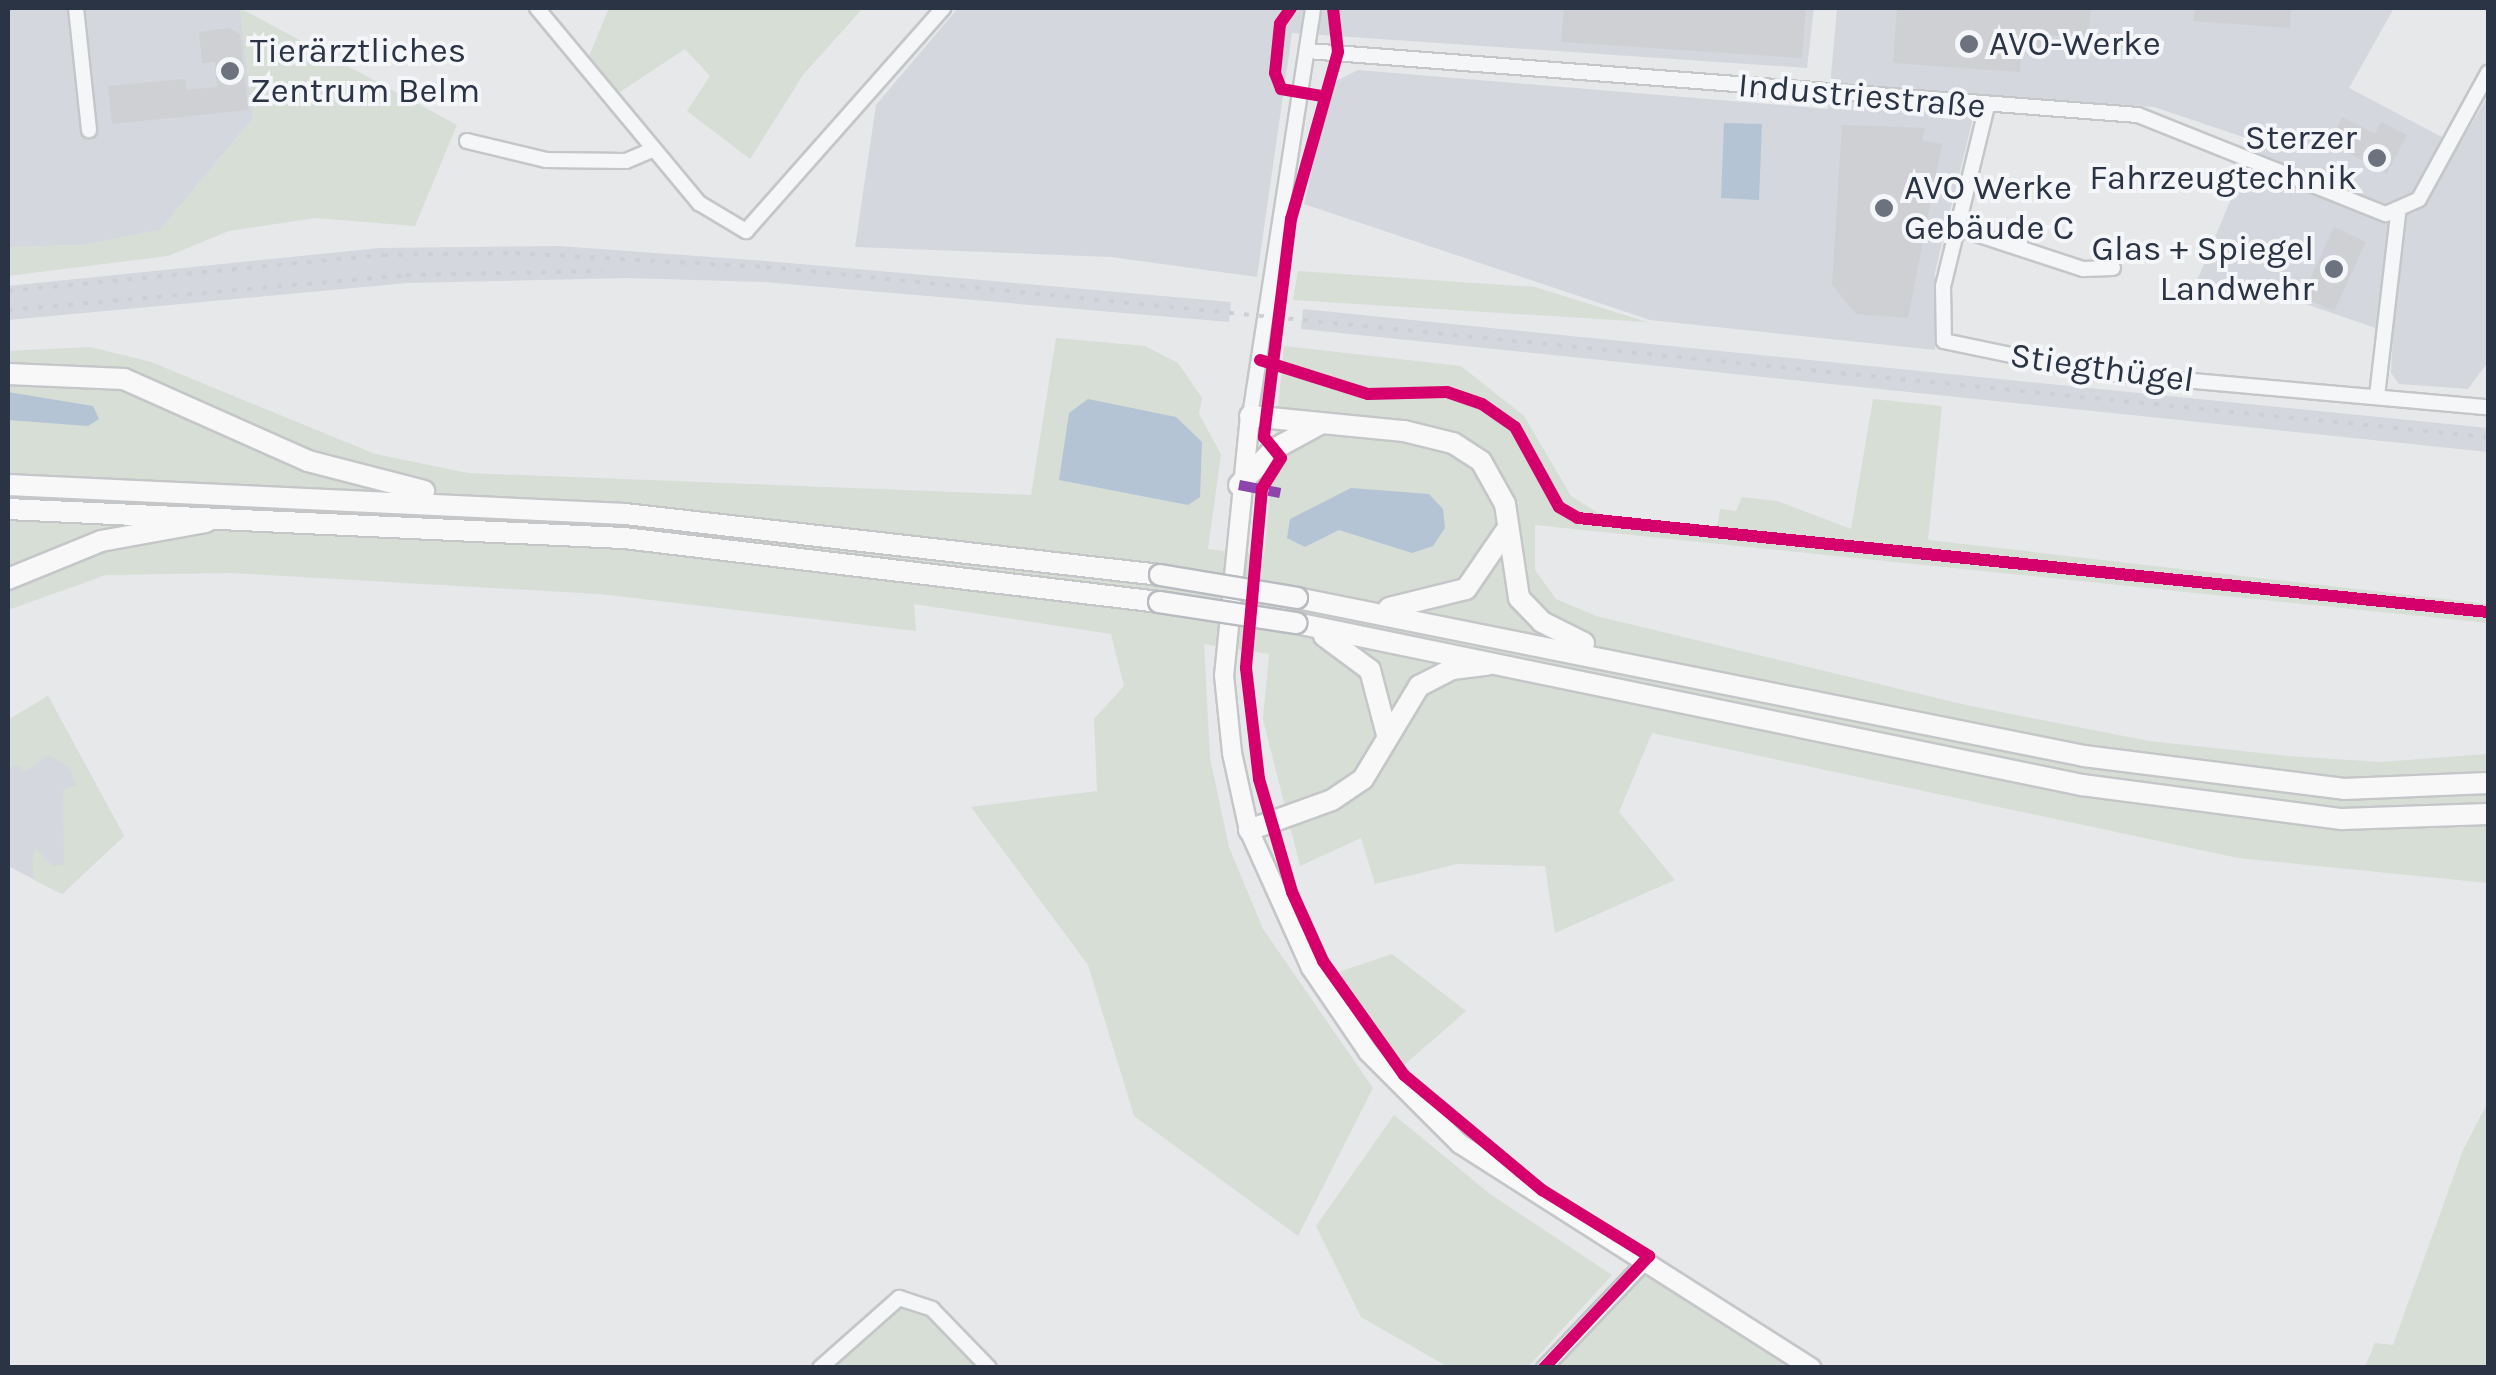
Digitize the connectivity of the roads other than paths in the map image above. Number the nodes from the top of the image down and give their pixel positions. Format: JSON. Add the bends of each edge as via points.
{"nodes":[{"id":1,"x":76,"y":8,"type":"edge"},
{"id":2,"x":537,"y":8,"type":"edge"},
{"id":3,"x":943,"y":8,"type":"edge"},
{"id":4,"x":1313,"y":8,"type":"edge"},
{"id":5,"x":1308,"y":52,"type":"junction"},
{"id":6,"x":2488,"y":74,"type":"edge"},
{"id":7,"x":1987,"y":106,"type":"junction"},
{"id":8,"x":89,"y":130,"type":"dead end"},
{"id":9,"x":467,"y":140,"type":"dead end"},
{"id":10,"x":654,"y":149,"type":"junction"},
{"id":11,"x":2398,"y":214,"type":"junction"},
{"id":12,"x":1954,"y":227,"type":"junction"},
{"id":13,"x":2113,"y":268,"type":"dead end"},
{"id":14,"x":8,"y":374,"type":"edge"},
{"id":15,"x":2376,"y":396,"type":"junction"},
{"id":16,"x":2488,"y":407,"type":"edge"},
{"id":17,"x":1250,"y":416,"type":"junction"},
{"id":18,"x":1322,"y":423,"type":"junction"},
{"id":19,"x":8,"y":485,"type":"edge"},
{"id":20,"x":1240,"y":485,"type":"junction"},
{"id":21,"x":490,"y":504,"type":"junction"},
{"id":22,"x":8,"y":509,"type":"edge"},
{"id":23,"x":230,"y":517,"type":"junction"},
{"id":24,"x":1507,"y":525,"type":"junction"},
{"id":25,"x":8,"y":579,"type":"edge"},
{"id":26,"x":1373,"y":611,"type":"junction"},
{"id":27,"x":1296,"y":623,"type":"junction"},
{"id":28,"x":1618,"y":658,"type":"junction"},
{"id":29,"x":1514,"y":663,"type":"junction"},
{"id":30,"x":1387,"y":742,"type":"junction"},
{"id":31,"x":2488,"y":783,"type":"edge"},
{"id":32,"x":2488,"y":814,"type":"edge"},
{"id":33,"x":1249,"y":830,"type":"junction"},
{"id":34,"x":1641,"y":1266,"type":"junction"},
{"id":35,"x":820,"y":1368,"type":"edge"},
{"id":36,"x":989,"y":1368,"type":"edge"},
{"id":37,"x":1544,"y":1368,"type":"edge"},
{"id":38,"x":1812,"y":1368,"type":"edge"}],
"edges":[{"from":1,"to":8,"type":"street"},
{"from":2,"to":10,"type":"street"},
{"from":3,"to":10,"type":"street","via":[[746,231],[699,203]]},
{"from":4,"to":5,"type":"street"},
{"from":5,"to":7,"type":"street","name":"Industriestraße"},
{"from":5,"to":17,"type":"street"},
{"from":6,"to":11,"type":"street","via":[[2419,199]]},
{"from":7,"to":11,"type":"street","name":"Industriestraße","via":[[2138,115]]},
{"from":7,"to":12,"type":"street","name":"Stiegthügel"},
{"from":9,"to":10,"type":"street","via":[[546,160],[626,161]]},
{"from":11,"to":15,"type":"street"},
{"from":12,"to":13,"type":"street","via":[[2082,269]]},
{"from":12,"to":15,"type":"street","name":"Stiegthügel","via":[[1942,286],[1944,342],[2093,372]]},
{"from":14,"to":21,"type":"highway","via":[[124,379],[308,461]]},
{"from":15,"to":16,"type":"street","name":"Stiegthügel"},
{"from":17,"to":18,"type":"highway"},
{"from":17,"to":20,"type":"main road"},
{"from":18,"to":20,"type":"highway","via":[[1274,450]]},
{"from":18,"to":24,"type":"highway","via":[[1453,444],[1497,480]]},
{"from":19,"to":21,"type":"highway"},
{"from":20,"to":33,"type":"main road","via":[[1224,676]]},
{"from":21,"to":26,"type":"highway","bridge":true,"via":[[782,528],[1160,575]]},
{"from":22,"to":23,"type":"highway"},
{"from":23,"to":25,"type":"highway","via":[[101,541]]},
{"from":23,"to":27,"type":"highway","bridge":true,"via":[[778,552]]},
{"from":24,"to":26,"type":"highway","via":[[1498,552],[1466,590]]},
{"from":24,"to":28,"type":"highway","via":[[1518,598],[1542,622]]},
{"from":26,"to":28,"type":"highway"},
{"from":27,"to":29,"type":"highway"},
{"from":27,"to":30,"type":"highway","via":[[1347,648],[1370,670],[1388,718]]},
{"from":28,"to":31,"type":"highway","via":[[2084,756],[2344,789]]},
{"from":29,"to":30,"type":"highway","via":[[1436,674],[1400,712]]},
{"from":29,"to":32,"type":"highway","via":[[2082,785],[2342,819]]},
{"from":30,"to":33,"type":"highway","via":[[1363,778],[1332,800]]},
{"from":33,"to":34,"type":"main road","via":[[1311,968],[1387,1073],[1460,1144]]},
{"from":34,"to":37,"type":"street"},
{"from":34,"to":38,"type":"main road"},
{"from":35,"to":36,"type":"street","via":[[899,1298],[932,1309]]}]}
